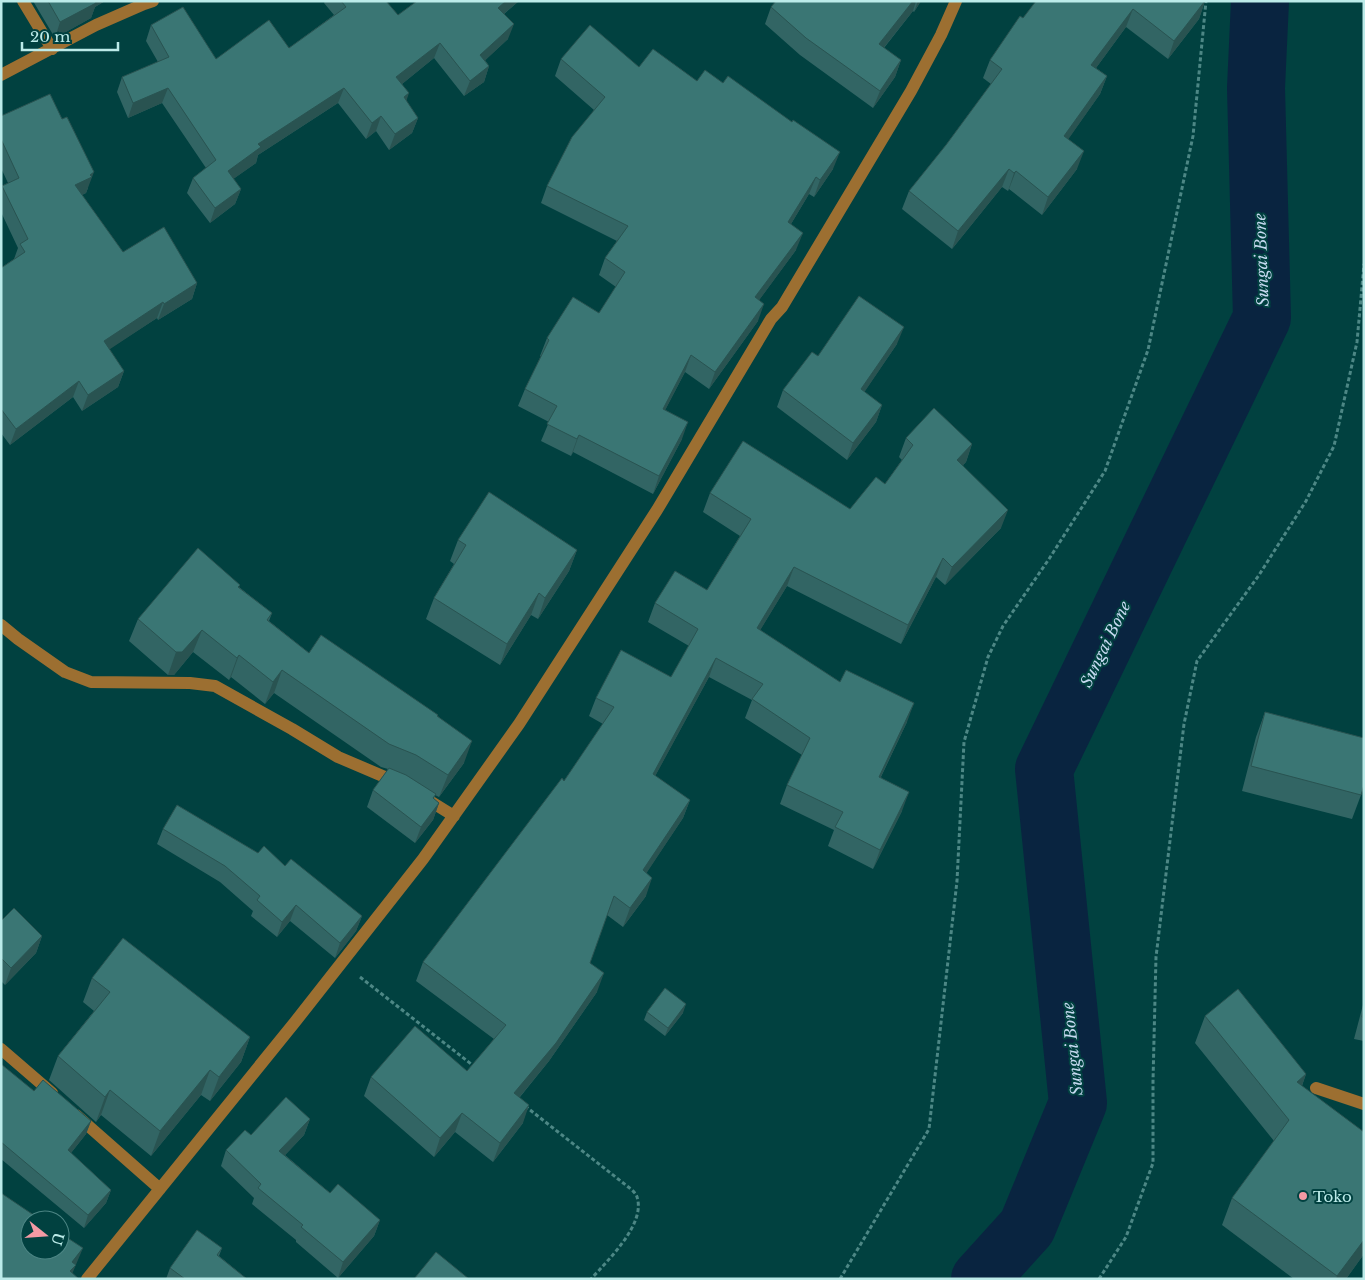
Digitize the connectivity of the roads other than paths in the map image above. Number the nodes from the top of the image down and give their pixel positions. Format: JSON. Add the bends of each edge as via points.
{"nodes":[{"id":1,"x":23,"y":1,"type":"edge"},
{"id":2,"x":153,"y":1,"type":"edge"},
{"id":3,"x":956,"y":1,"type":"edge"},
{"id":4,"x":52,"y":49,"type":"junction"},
{"id":5,"x":1,"y":76,"type":"edge"},
{"id":6,"x":1,"y":624,"type":"edge"},
{"id":7,"x":454,"y":816,"type":"junction"},
{"id":8,"x":1,"y":1049,"type":"edge"},
{"id":9,"x":1316,"y":1088,"type":"dead end"},
{"id":10,"x":1364,"y":1104,"type":"edge"},
{"id":11,"x":160,"y":1189,"type":"junction"},
{"id":12,"x":87,"y":1279,"type":"edge"}],
"edges":[{"from":1,"to":4,"type":"street"},
{"from":2,"to":4,"type":"street","via":[[96,25]]},
{"from":3,"to":7,"type":"street","via":[[906,99],[657,510],[519,724]]},
{"from":4,"to":5,"type":"street"},
{"from":6,"to":7,"type":"street","via":[[65,672],[91,682],[215,686],[338,757],[404,785]]},
{"from":7,"to":11,"type":"street"},
{"from":8,"to":11,"type":"street"},
{"from":9,"to":10,"type":"street"},
{"from":11,"to":12,"type":"street"}]}
